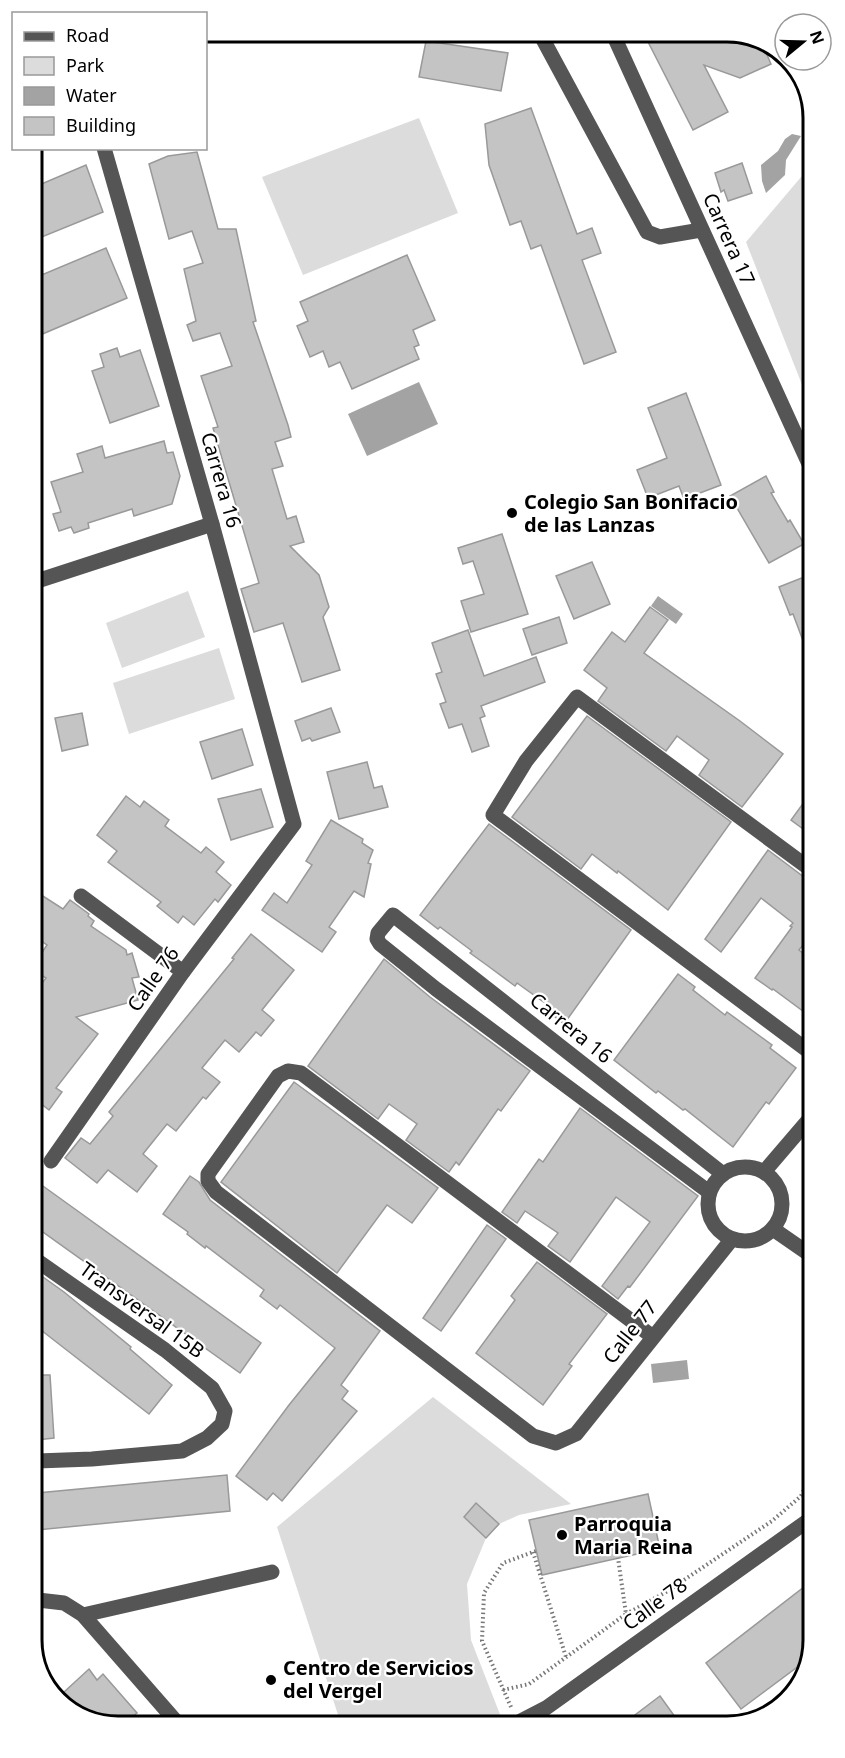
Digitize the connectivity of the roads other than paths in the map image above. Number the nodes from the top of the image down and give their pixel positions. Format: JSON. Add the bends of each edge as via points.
{"nodes":[{"id":1,"x":544,"y":42,"type":"edge"},
{"id":2,"x":616,"y":42,"type":"edge"},
{"id":3,"x":105,"y":150,"type":"edge"},
{"id":4,"x":701,"y":230,"type":"junction"},
{"id":5,"x":803,"y":451,"type":"edge"},
{"id":6,"x":212,"y":524,"type":"junction"},
{"id":7,"x":42,"y":579,"type":"edge"},
{"id":8,"x":294,"y":824,"type":"joint"},
{"id":9,"x":803,"y":863,"type":"edge"},
{"id":10,"x":81,"y":896,"type":"dead end"},
{"id":11,"x":183,"y":972,"type":"junction"},
{"id":12,"x":803,"y":1047,"type":"edge"},
{"id":13,"x":608,"y":1085,"type":"junction"},
{"id":14,"x":594,"y":1105,"type":"junction"},
{"id":15,"x":803,"y":1126,"type":"edge"},
{"id":16,"x":51,"y":1161,"type":"dead end"},
{"id":17,"x":764,"y":1172,"type":"junction"},
{"id":18,"x":723,"y":1174,"type":"junction"},
{"id":19,"x":709,"y":1192,"type":"junction"},
{"id":20,"x":773,"y":1229,"type":"junction"},
{"id":21,"x":732,"y":1239,"type":"junction"},
{"id":22,"x":803,"y":1250,"type":"edge"},
{"id":23,"x":42,"y":1264,"type":"edge"},
{"id":24,"x":653,"y":1337,"type":"junction"},
{"id":25,"x":42,"y":1461,"type":"edge"},
{"id":26,"x":803,"y":1522,"type":"edge"},
{"id":27,"x":272,"y":1572,"type":"dead end"},
{"id":28,"x":42,"y":1600,"type":"edge"},
{"id":29,"x":83,"y":1615,"type":"junction"},
{"id":30,"x":171,"y":1716,"type":"edge"},
{"id":31,"x":531,"y":1716,"type":"edge"}],
"edges":[{"from":1,"to":4,"type":"street","via":[[647,232],[660,237]]},
{"from":2,"to":4,"type":"street","name":"Carrera 17"},
{"from":3,"to":6,"type":"street","name":"Carrera 16"},
{"from":4,"to":5,"type":"street","name":"Carrera 17"},
{"from":6,"to":7,"type":"street"},
{"from":6,"to":8,"type":"street","name":"Carrera 16"},
{"from":8,"to":11,"type":"street","name":"Calle 76"},
{"from":9,"to":12,"type":"street","via":[[577,697],[526,761],[493,815]]},
{"from":10,"to":11,"type":"street"},
{"from":11,"to":16,"type":"street","name":"Calle 76"},
{"from":13,"to":14,"type":"street"},
{"from":13,"to":14,"type":"street","name":"Carrera 16","via":[[393,915],[378,933],[380,944],[436,989]]},
{"from":13,"to":18,"type":"street","name":"Carrera 16"},
{"from":14,"to":19,"type":"street"},
{"from":15,"to":17,"type":"street"},
{"from":17,"to":18,"type":"street","via":[[743,1166]]},
{"from":17,"to":20,"type":"street","via":[[773,1179],[782,1198],[782,1209]]},
{"from":18,"to":19,"type":"street"},
{"from":19,"to":21,"type":"street","via":[[709,1215],[714,1225]]},
{"from":20,"to":21,"type":"street","via":[[754,1240]]},
{"from":20,"to":22,"type":"street"},
{"from":21,"to":24,"type":"street","name":"Calle 77"},
{"from":23,"to":25,"type":"street","name":"Transversal 15B","via":[[165,1350],[212,1388],[225,1411],[222,1424],[207,1438],[182,1451]]},
{"from":24,"to":24,"type":"street","name":"Calle 77","via":[[301,1073],[288,1071],[278,1076],[208,1174],[210,1187],[533,1436],[556,1443],[576,1434]]},
{"from":26,"to":31,"type":"street","name":"Calle 78"},
{"from":27,"to":29,"type":"street"},
{"from":28,"to":29,"type":"street","via":[[64,1603]]},
{"from":29,"to":30,"type":"street"}]}
